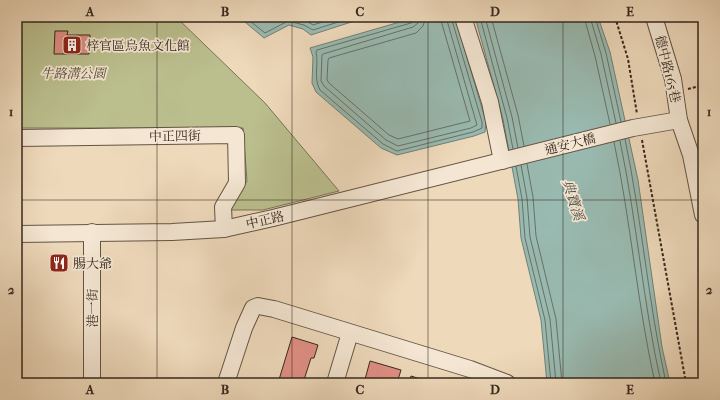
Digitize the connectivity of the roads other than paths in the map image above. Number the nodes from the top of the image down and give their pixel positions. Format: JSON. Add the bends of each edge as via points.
{"nodes":[{"id":1,"x":463,"y":17,"type":"edge"},
{"id":2,"x":654,"y":17,"type":"edge"},
{"id":3,"x":679,"y":120,"type":"junction"},
{"id":4,"x":17,"y":138,"type":"edge"},
{"id":5,"x":505,"y":160,"type":"junction"},
{"id":6,"x":703,"y":215,"type":"edge"},
{"id":7,"x":224,"y":229,"type":"junction"},
{"id":8,"x":92,"y":232,"type":"junction"},
{"id":9,"x":17,"y":234,"type":"edge"},
{"id":10,"x":350,"y":333,"type":"junction"},
{"id":11,"x":468,"y":376,"type":"edge"},
{"id":12,"x":92,"y":383,"type":"edge"},
{"id":13,"x":226,"y":383,"type":"edge"},
{"id":14,"x":335,"y":383,"type":"edge"},
{"id":15,"x":507,"y":383,"type":"edge"}],
"edges":[{"from":1,"to":5,"type":"street"},
{"from":2,"to":3,"type":"street","name":"德中路165巷","via":[[673,79]]},
{"from":3,"to":5,"type":"street","name":"通安大橋","via":[[636,127]]},
{"from":3,"to":6,"type":"street","name":"德中路165巷","via":[[691,155]]},
{"from":4,"to":7,"type":"street","name":"中正四街","via":[[236,135],[237,183],[223,207]]},
{"from":5,"to":7,"type":"street","name":"中正路"},
{"from":7,"to":8,"type":"street","name":"中正路"},
{"from":8,"to":9,"type":"street","name":"中正路"},
{"from":8,"to":12,"type":"street","name":"港一街"},
{"from":10,"to":11,"type":"street"},
{"from":10,"to":13,"type":"street","via":[[274,309],[258,306],[253,308]]},
{"from":10,"to":14,"type":"street"},
{"from":11,"to":15,"type":"street"}]}
